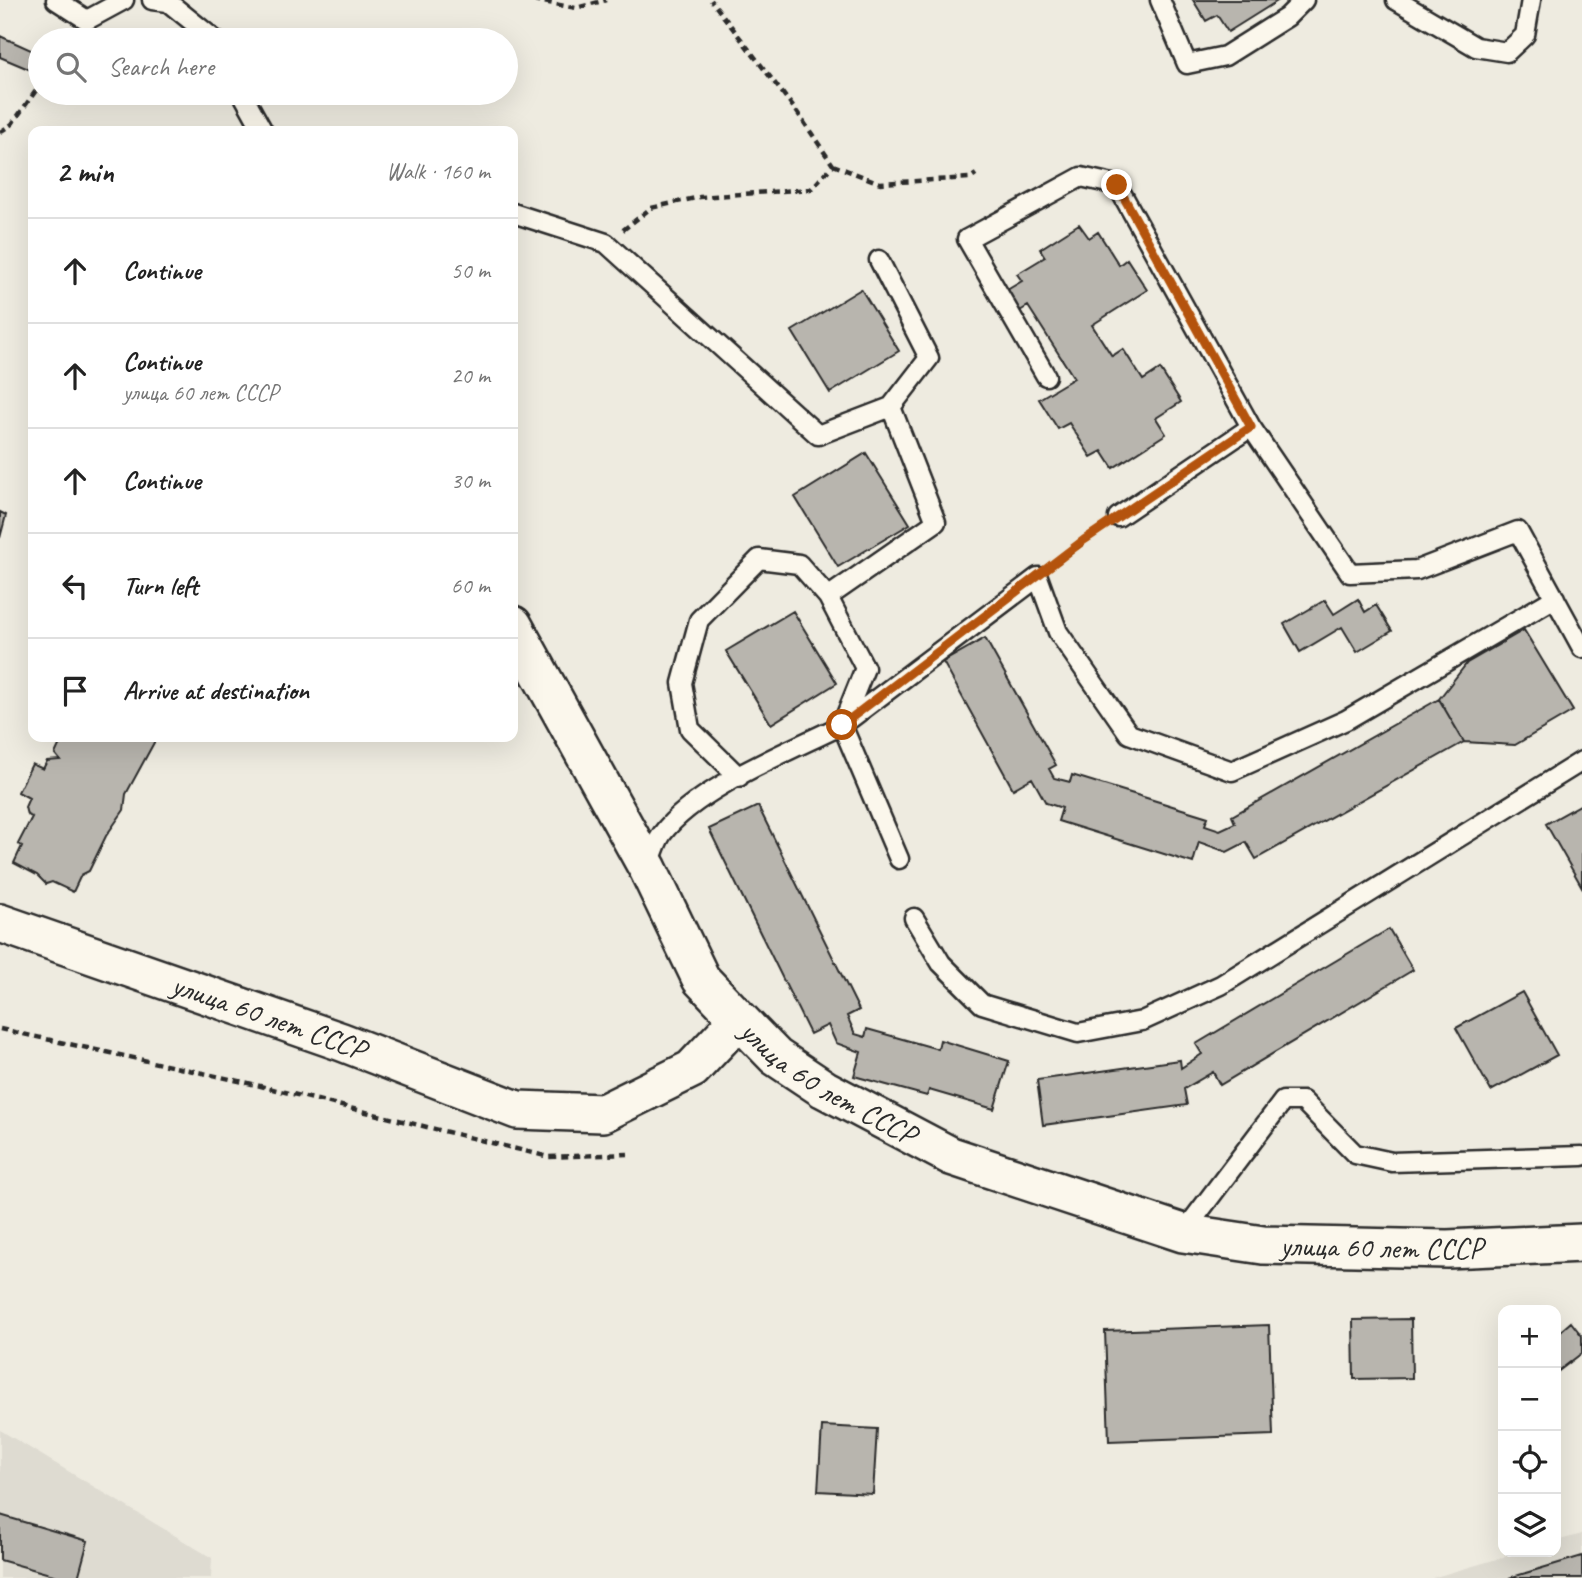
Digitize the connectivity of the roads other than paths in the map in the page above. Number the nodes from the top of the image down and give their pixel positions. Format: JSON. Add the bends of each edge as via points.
{"nodes":[{"id":1,"x":55,"y":0,"type":"edge"},
{"id":2,"x":96,"y":0,"type":"edge"},
{"id":3,"x":124,"y":0,"type":"edge"},
{"id":4,"x":152,"y":0,"type":"edge"},
{"id":5,"x":1160,"y":0,"type":"edge"},
{"id":6,"x":1304,"y":0,"type":"edge"},
{"id":7,"x":1396,"y":0,"type":"edge"},
{"id":8,"x":1531,"y":0,"type":"edge"},
{"id":9,"x":87,"y":20,"type":"junction"},
{"id":10,"x":200,"y":28,"type":"edge"},
{"id":11,"x":248,"y":105,"type":"edge"},
{"id":12,"x":259,"y":126,"type":"edge"},
{"id":13,"x":518,"y":215,"type":"edge"},
{"id":14,"x":879,"y":260,"type":"dead end"},
{"id":15,"x":1046,"y":376,"type":"dead end"},
{"id":16,"x":891,"y":407,"type":"junction"},
{"id":17,"x":1251,"y":427,"type":"junction"},
{"id":18,"x":1118,"y":517,"type":"road end"},
{"id":19,"x":828,"y":597,"type":"junction"},
{"id":20,"x":1555,"y":598,"type":"junction"},
{"id":21,"x":518,"y":634,"type":"edge"},
{"id":22,"x":1582,"y":648,"type":"edge"},
{"id":23,"x":842,"y":725,"type":"junction"},
{"id":24,"x":1582,"y":761,"type":"edge"},
{"id":25,"x":739,"y":777,"type":"junction"},
{"id":26,"x":899,"y":859,"type":"dead end"},
{"id":27,"x":648,"y":869,"type":"junction"},
{"id":28,"x":915,"y":918,"type":"dead end"},
{"id":29,"x":0,"y":923,"type":"edge"},
{"id":30,"x":739,"y":1019,"type":"junction"},
{"id":31,"x":1582,"y":1156,"type":"edge"},
{"id":32,"x":1183,"y":1233,"type":"junction"},
{"id":33,"x":1582,"y":1242,"type":"edge"}],
"edges":[{"from":1,"to":9,"type":"lane"},
{"from":2,"to":9,"type":"lane"},
{"from":3,"to":9,"type":"lane"},
{"from":4,"to":10,"type":"lane","via":[[168,2]]},
{"from":5,"to":6,"type":"lane","via":[[1187,64],[1224,57],[1287,17]]},
{"from":7,"to":8,"type":"lane","via":[[1476,47],[1507,52],[1525,35]]},
{"from":11,"to":12,"type":"lane"},
{"from":13,"to":16,"type":"lane","via":[[606,243],[818,435]]},
{"from":14,"to":16,"type":"lane","via":[[929,358]]},
{"from":15,"to":17,"type":"lane","via":[[967,239],[1081,177],[1117,185]]},
{"from":16,"to":19,"type":"lane","via":[[936,522]]},
{"from":17,"to":18,"type":"lane"},
{"from":17,"to":20,"type":"lane","via":[[1350,573],[1417,570],[1518,531]]},
{"from":19,"to":23,"type":"lane","via":[[865,668]]},
{"from":19,"to":25,"type":"lane","via":[[799,564],[759,559],[699,620],[682,683],[690,729]]},
{"from":20,"to":22,"type":"lane"},
{"from":20,"to":23,"type":"lane","via":[[1346,720],[1232,771],[1129,734],[1058,632],[1038,578]]},
{"from":21,"to":27,"type":"street"},
{"from":23,"to":25,"type":"lane"},
{"from":23,"to":26,"type":"lane"},
{"from":24,"to":28,"type":"lane","via":[[1221,985],[1142,1021],[1078,1033],[982,1004],[941,963]]},
{"from":25,"to":27,"type":"lane","via":[[687,808],[661,835]]},
{"from":27,"to":30,"type":"street","via":[[701,979]]},
{"from":29,"to":30,"type":"street","name":"улица 60 лет СССР","via":[[342,1042],[517,1110],[603,1113],[692,1069]]},
{"from":30,"to":32,"type":"street","name":"улица 60 лет СССР","via":[[776,1057],[951,1156]]},
{"from":31,"to":32,"type":"lane","via":[[1392,1163],[1355,1154],[1303,1101],[1283,1101]]},
{"from":32,"to":33,"type":"street","name":"улица 60 лет СССР","via":[[1263,1245],[1447,1249]]}]}
